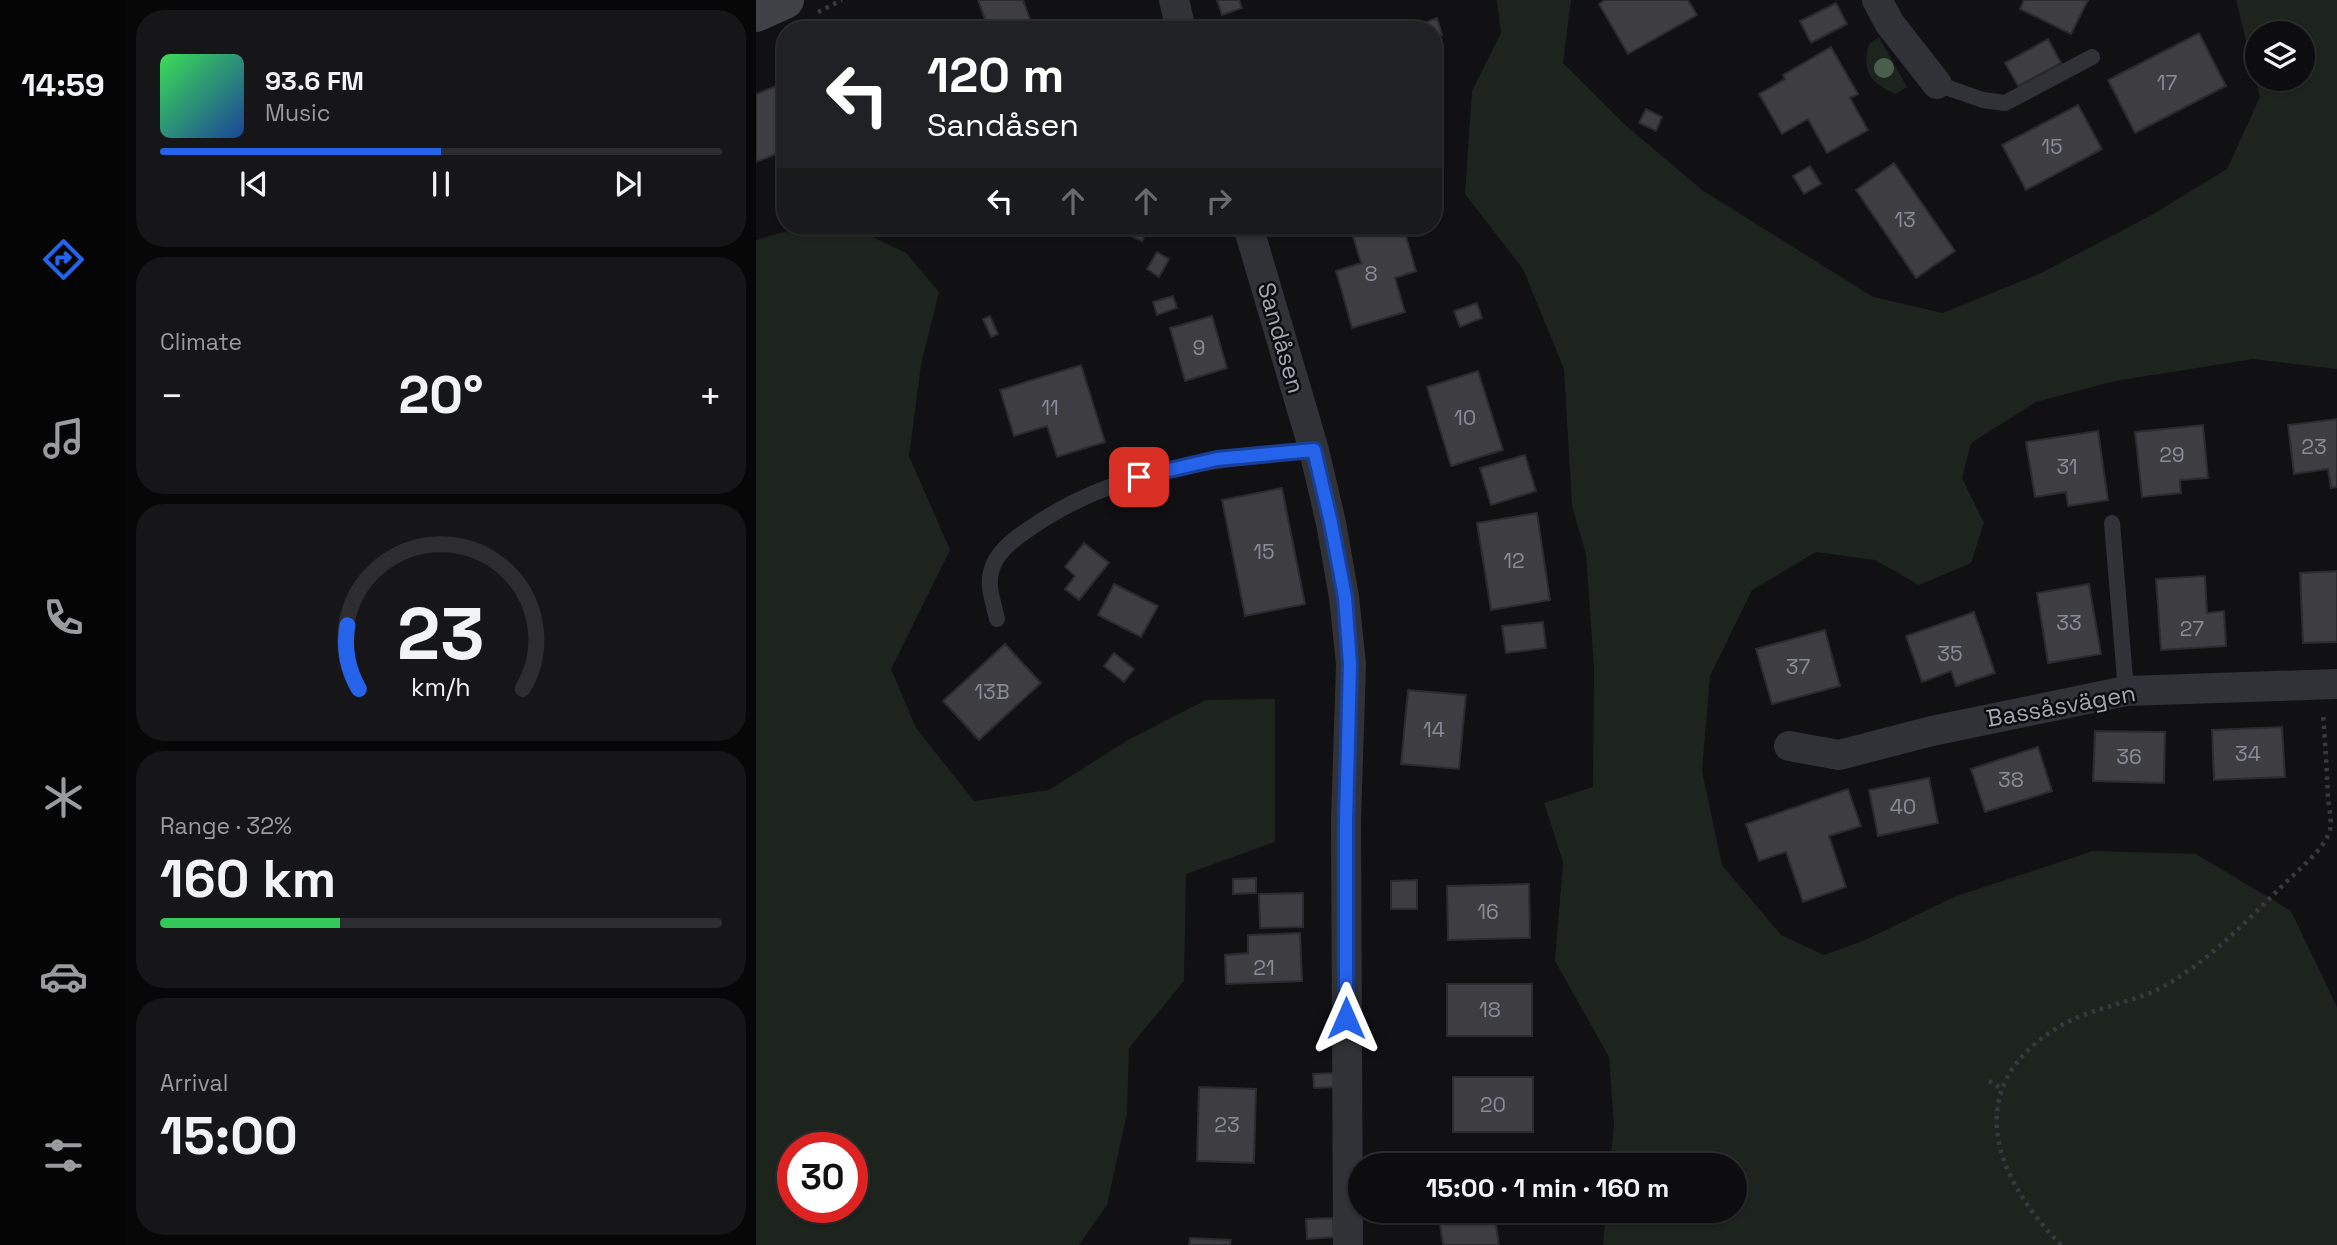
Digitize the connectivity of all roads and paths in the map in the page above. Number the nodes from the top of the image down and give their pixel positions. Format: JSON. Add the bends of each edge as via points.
{"nodes":[{"id":1,"x":785,"y":0,"type":"edge"},
{"id":2,"x":1174,"y":0,"type":"edge"},
{"id":3,"x":1877,"y":0,"type":"edge"},
{"id":4,"x":756,"y":13,"type":"edge"},
{"id":5,"x":1179,"y":21,"type":"edge"},
{"id":6,"x":2092,"y":57,"type":"dead end"},
{"id":7,"x":1937,"y":84,"type":"joint"},
{"id":8,"x":1251,"y":235,"type":"edge"},
{"id":9,"x":1314,"y":450,"type":"junction"},
{"id":10,"x":2112,"y":523,"type":"dead end"},
{"id":11,"x":998,"y":619,"type":"dead end"},
{"id":12,"x":2329,"y":684,"type":"edge"},
{"id":13,"x":2126,"y":691,"type":"junction"},
{"id":14,"x":1790,"y":746,"type":"dead end"},
{"id":15,"x":1989,"y":1081,"type":"dead end"},
{"id":16,"x":2002,"y":1089,"type":"junction"},
{"id":17,"x":1348,"y":1245,"type":"edge"},
{"id":18,"x":2061,"y":1245,"type":"edge"}],
"edges":[{"from":1,"to":4,"type":"street"},
{"from":2,"to":5,"type":"street"},
{"from":3,"to":7,"type":"street"},
{"from":6,"to":7,"type":"lane","via":[[2005,103]]},
{"from":8,"to":9,"type":"street","name":"Sandåsen"},
{"from":9,"to":11,"type":"lane","via":[[1174,468],[1124,481],[1042,519],[1001,552],[991,569],[989,583]]},
{"from":9,"to":17,"type":"street","name":"Sandåsen","via":[[1345,597],[1350,664]]},
{"from":10,"to":13,"type":"lane"},
{"from":12,"to":13,"type":"street","name":"Bassåsvägen"},
{"from":12,"to":16,"type":"path","via":[[2330,830],[2313,856],[2200,962],[2149,994],[2057,1028],[2035,1044]]},
{"from":13,"to":14,"type":"street","name":"Bassåsvägen","via":[[1839,755]]},
{"from":15,"to":16,"type":"path"},
{"from":16,"to":18,"type":"path","via":[[1996,1127],[2007,1172],[2043,1227]]}]}
